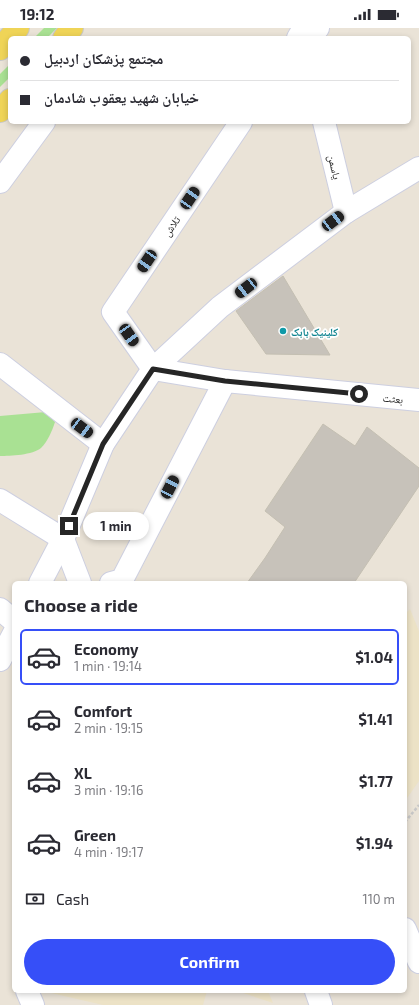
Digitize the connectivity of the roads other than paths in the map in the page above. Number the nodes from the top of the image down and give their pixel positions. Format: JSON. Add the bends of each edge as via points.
{"nodes":[{"id":1,"x":18,"y":28,"type":"edge"},
{"id":2,"x":72,"y":28,"type":"edge"},
{"id":3,"x":11,"y":36,"type":"edge"},
{"id":4,"x":66,"y":36,"type":"edge"},
{"id":5,"x":8,"y":40,"type":"edge"},
{"id":6,"x":0,"y":49,"type":"edge"},
{"id":7,"x":8,"y":102,"type":"edge"},
{"id":8,"x":0,"y":111,"type":"edge"},
{"id":9,"x":43,"y":124,"type":"edge"},
{"id":10,"x":240,"y":124,"type":"edge"},
{"id":11,"x":324,"y":124,"type":"edge"},
{"id":12,"x":419,"y":168,"type":"edge"},
{"id":13,"x":0,"y":182,"type":"edge"},
{"id":14,"x":346,"y":212,"type":"junction"},
{"id":15,"x":0,"y":364,"type":"edge"},
{"id":16,"x":153,"y":369,"type":"junction"},
{"id":17,"x":225,"y":381,"type":"junction"},
{"id":18,"x":419,"y":400,"type":"edge"},
{"id":19,"x":103,"y":444,"type":"junction"},
{"id":20,"x":0,"y":500,"type":"edge"},
{"id":21,"x":63,"y":540,"type":"junction"},
{"id":22,"x":41,"y":581,"type":"edge"},
{"id":23,"x":79,"y":581,"type":"edge"},
{"id":24,"x":119,"y":581,"type":"edge"},
{"id":25,"x":0,"y":609,"type":"edge"},
{"id":26,"x":12,"y":619,"type":"edge"},
{"id":27,"x":12,"y":637,"type":"edge"},
{"id":28,"x":0,"y":660,"type":"edge"},
{"id":29,"x":407,"y":934,"type":"edge"},
{"id":30,"x":419,"y":962,"type":"edge"},
{"id":31,"x":28,"y":993,"type":"edge"},
{"id":32,"x":317,"y":993,"type":"edge"},
{"id":33,"x":33,"y":1005,"type":"edge"},
{"id":34,"x":321,"y":1005,"type":"edge"}],
"edges":[{"from":1,"to":3,"type":"main road"},
{"from":2,"to":4,"type":"main road"},
{"from":5,"to":6,"type":"main road"},
{"from":7,"to":8,"type":"main road"},
{"from":9,"to":13,"type":"street"},
{"from":10,"to":16,"type":"street","name":"تلاش","via":[[113,312]]},
{"from":11,"to":14,"type":"street","name":"یاسمن"},
{"from":12,"to":14,"type":"street"},
{"from":14,"to":16,"type":"street","via":[[220,307]]},
{"from":15,"to":19,"type":"street"},
{"from":16,"to":17,"type":"street","name":"بعثت"},
{"from":16,"to":19,"type":"street"},
{"from":17,"to":18,"type":"street","name":"بعثت"},
{"from":17,"to":24,"type":"street","via":[[122,580]]},
{"from":19,"to":21,"type":"street"},
{"from":20,"to":21,"type":"street"},
{"from":21,"to":22,"type":"street"},
{"from":21,"to":23,"type":"street"},
{"from":25,"to":26,"type":"street"},
{"from":27,"to":28,"type":"street"},
{"from":29,"to":30,"type":"street"},
{"from":31,"to":33,"type":"street"},
{"from":32,"to":34,"type":"street"}]}
